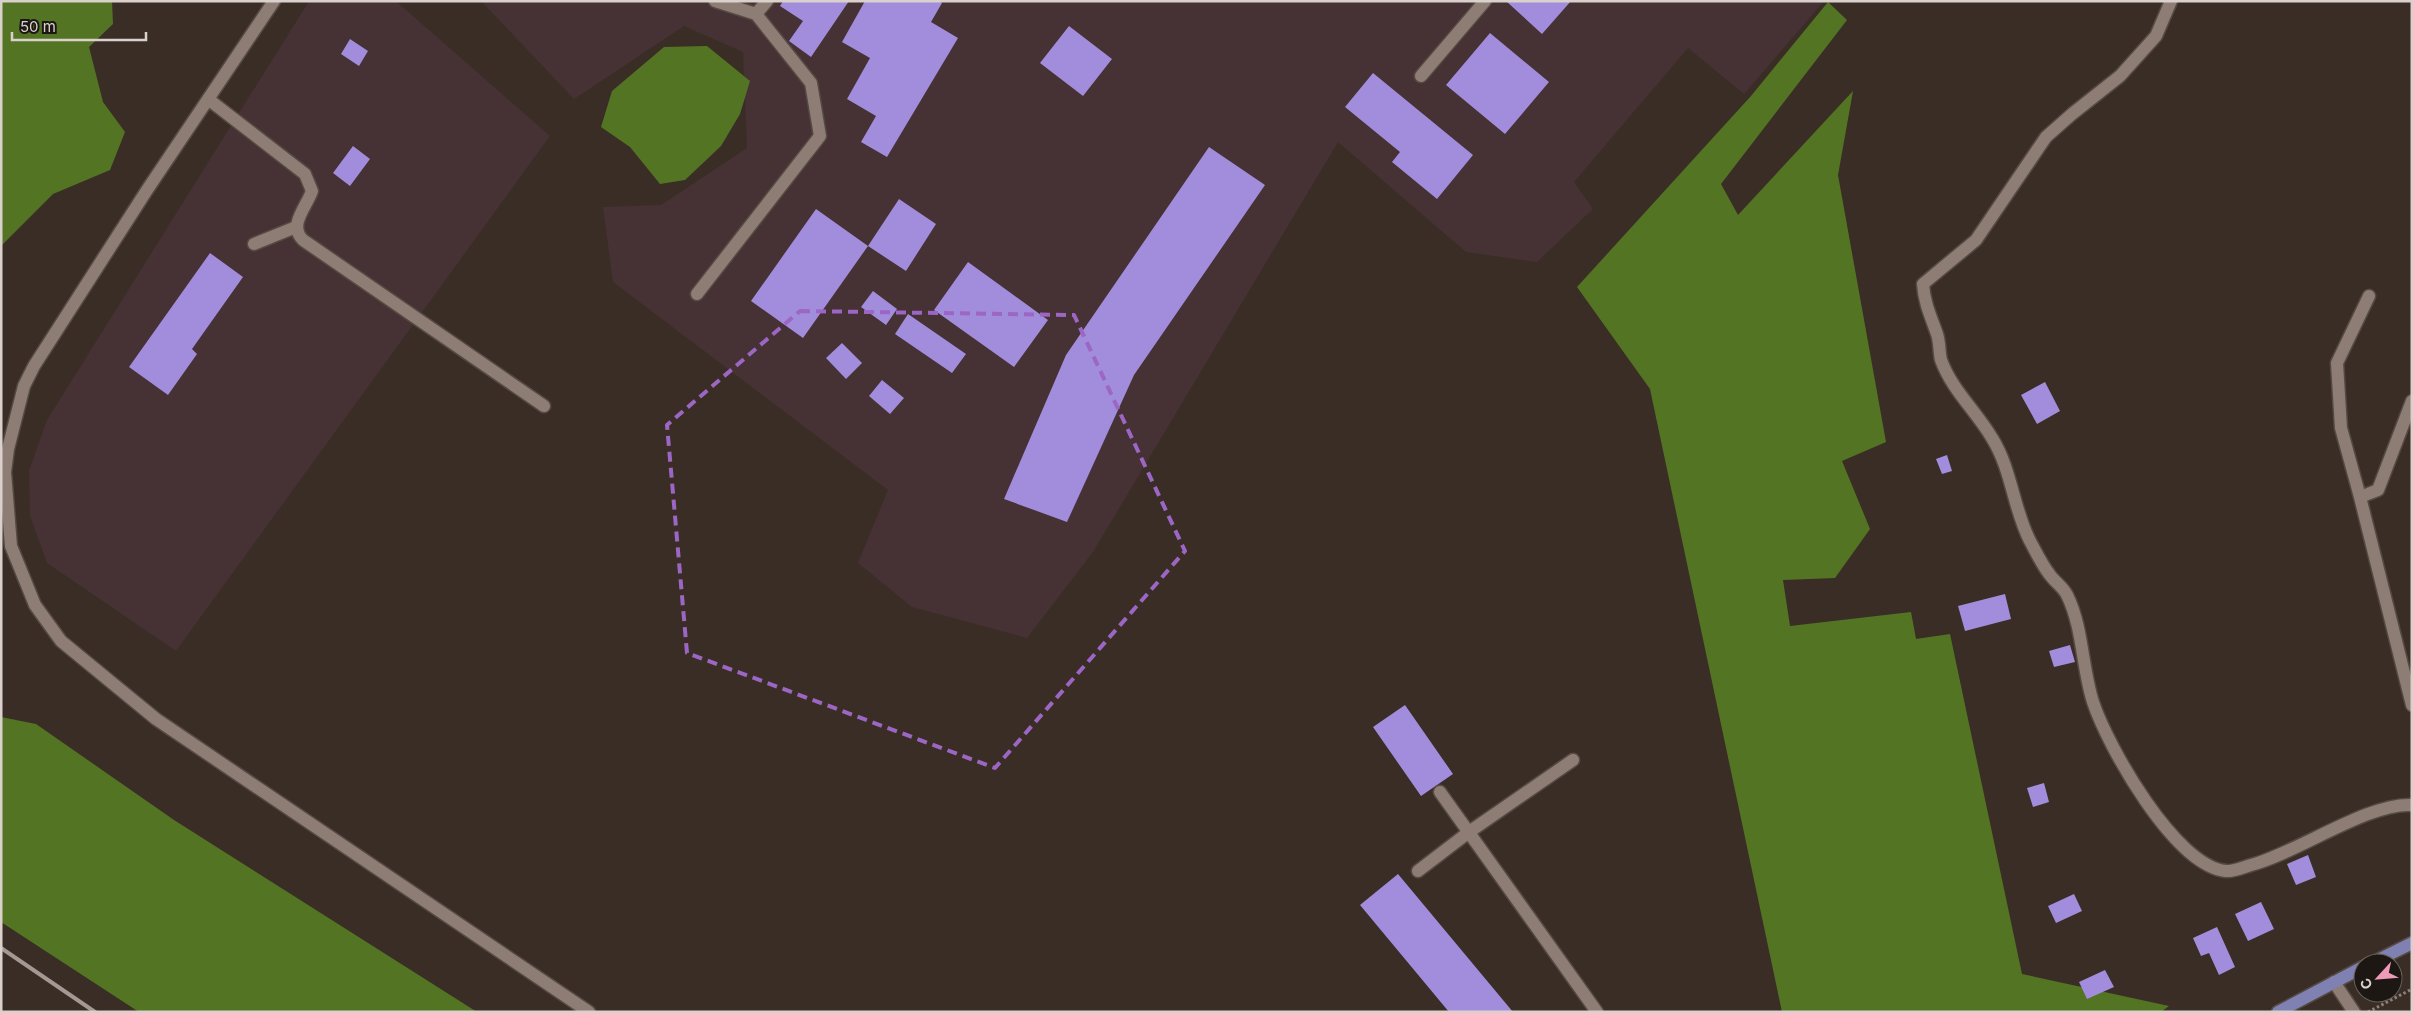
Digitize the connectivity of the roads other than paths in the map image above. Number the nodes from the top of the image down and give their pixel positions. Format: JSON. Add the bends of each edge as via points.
{"nodes":[{"id":1,"x":274,"y":1,"type":"edge"},
{"id":2,"x":715,"y":1,"type":"edge"},
{"id":3,"x":767,"y":1,"type":"edge"},
{"id":4,"x":1485,"y":1,"type":"edge"},
{"id":5,"x":2171,"y":1,"type":"edge"},
{"id":6,"x":756,"y":14,"type":"junction"},
{"id":7,"x":1421,"y":76,"type":"dead end"},
{"id":8,"x":208,"y":99,"type":"junction"},
{"id":9,"x":296,"y":227,"type":"junction"},
{"id":10,"x":254,"y":244,"type":"dead end"},
{"id":11,"x":697,"y":294,"type":"dead end"},
{"id":12,"x":2369,"y":296,"type":"dead end"},
{"id":13,"x":2412,"y":401,"type":"edge"},
{"id":14,"x":544,"y":406,"type":"dead end"},
{"id":15,"x":2360,"y":496,"type":"junction"},
{"id":16,"x":2412,"y":705,"type":"edge"},
{"id":17,"x":1573,"y":760,"type":"dead end"},
{"id":18,"x":1440,"y":792,"type":"dead end"},
{"id":19,"x":2412,"y":805,"type":"edge"},
{"id":20,"x":1469,"y":832,"type":"junction"},
{"id":21,"x":1418,"y":872,"type":"dead end"},
{"id":22,"x":2412,"y":943,"type":"edge"},
{"id":23,"x":2392,"y":953,"type":"edge"},
{"id":24,"x":2353,"y":973,"type":"edge"},
{"id":25,"x":2334,"y":982,"type":"junction"},
{"id":26,"x":589,"y":1012,"type":"edge"},
{"id":27,"x":1597,"y":1012,"type":"edge"},
{"id":28,"x":2278,"y":1012,"type":"edge"},
{"id":29,"x":2354,"y":1012,"type":"edge"}],
"edges":[{"from":1,"to":8,"type":"street"},
{"from":2,"to":6,"type":"street"},
{"from":3,"to":6,"type":"street"},
{"from":4,"to":7,"type":"street"},
{"from":5,"to":19,"type":"street","via":[[2156,36],[2120,76],[2046,137],[1976,240],[1923,284],[1924,299],[1938,338],[1941,359],[1952,383],[1992,437],[2008,470],[2029,539],[2049,574],[2066,593],[2075,614],[2093,703],[2117,752],[2140,793],[2170,833],[2198,861],[2226,871],[2258,863],[2366,815]]},
{"from":6,"to":11,"type":"street","via":[[810,84],[820,136]]},
{"from":8,"to":9,"type":"street","via":[[305,174],[312,192]]},
{"from":8,"to":26,"type":"street","via":[[24,386],[12,426],[5,472],[11,546],[32,597],[61,641],[156,719]]},
{"from":9,"to":10,"type":"street"},
{"from":9,"to":14,"type":"street","via":[[303,240]]},
{"from":12,"to":15,"type":"street","via":[[2337,363],[2341,428]]},
{"from":13,"to":15,"type":"street","via":[[2378,490]]},
{"from":15,"to":16,"type":"street"},
{"from":17,"to":20,"type":"street"},
{"from":18,"to":20,"type":"street"},
{"from":20,"to":21,"type":"street"},
{"from":20,"to":27,"type":"street"},
{"from":22,"to":23,"type":"main road"},
{"from":24,"to":25,"type":"main road"},
{"from":25,"to":28,"type":"main road"},
{"from":25,"to":29,"type":"street"}]}
